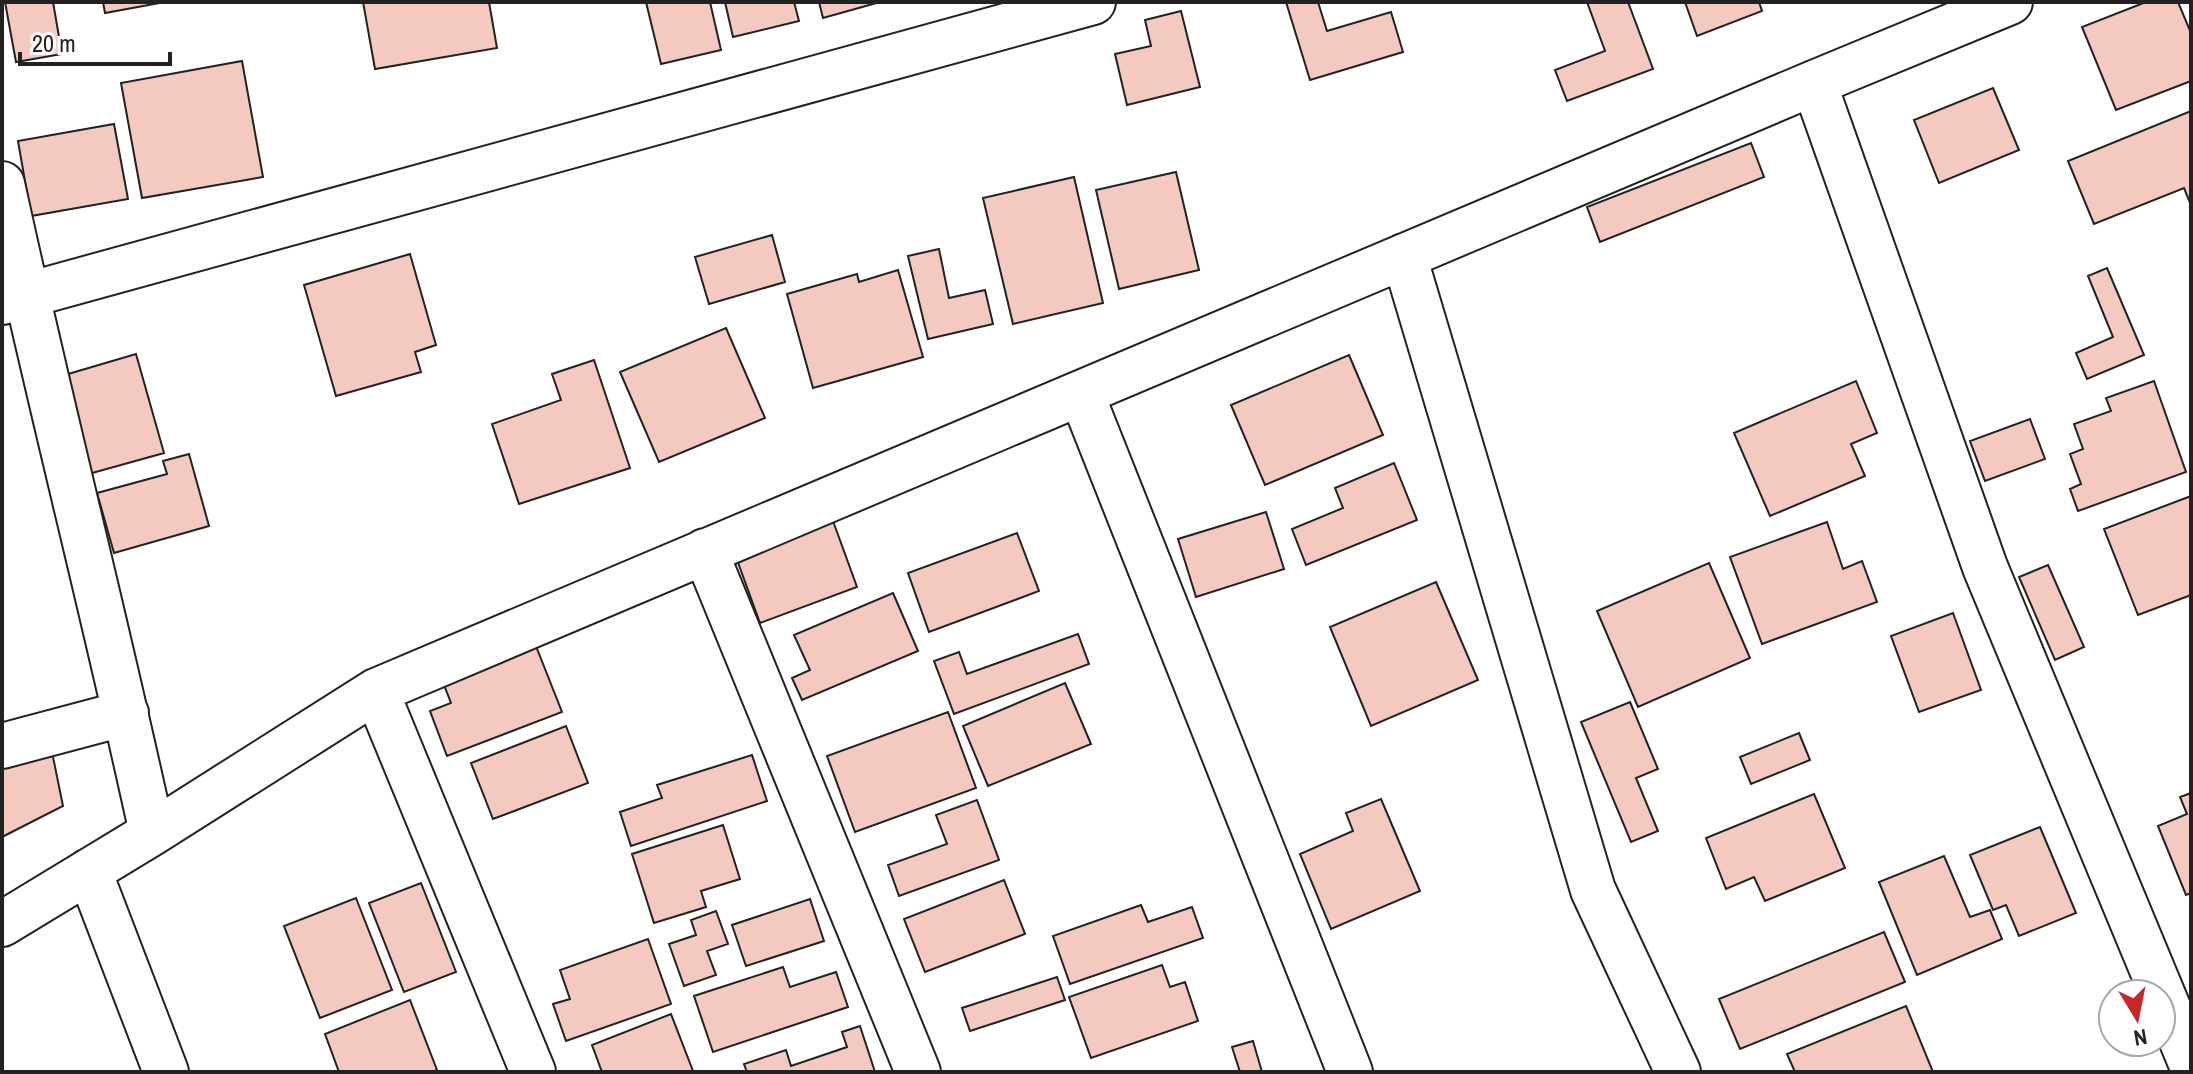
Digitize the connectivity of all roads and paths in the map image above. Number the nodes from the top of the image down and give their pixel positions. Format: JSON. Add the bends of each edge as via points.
{"nodes":[{"id":1,"x":1093,"y":2,"type":"edge"},
{"id":2,"x":2010,"y":2,"type":"edge"},
{"id":3,"x":1814,"y":83,"type":"junction"},
{"id":4,"x":2,"y":184,"type":"edge"},
{"id":5,"x":1404,"y":256,"type":"junction"},
{"id":6,"x":14,"y":299,"type":"edge"},
{"id":7,"x":1081,"y":393,"type":"junction"},
{"id":8,"x":705,"y":551,"type":"junction"},
{"id":9,"x":376,"y":691,"type":"junction"},
{"id":10,"x":126,"y":713,"type":"junction"},
{"id":11,"x":2,"y":746,"type":"edge"},
{"id":12,"x":152,"y":833,"type":"junction"},
{"id":13,"x":89,"y":871,"type":"junction"},
{"id":14,"x":2,"y":924,"type":"edge"},
{"id":15,"x":2191,"y":1063,"type":"edge"},
{"id":16,"x":166,"y":1072,"type":"edge"},
{"id":17,"x":533,"y":1072,"type":"edge"},
{"id":18,"x":918,"y":1072,"type":"edge"},
{"id":19,"x":1350,"y":1072,"type":"edge"},
{"id":20,"x":1678,"y":1072,"type":"edge"}],
"edges":[{"from":1,"to":6,"type":"street"},
{"from":2,"to":3,"type":"street"},
{"from":3,"to":5,"type":"street"},
{"from":3,"to":15,"type":"street","via":[[1985,567]]},
{"from":4,"to":6,"type":"street"},
{"from":5,"to":7,"type":"street"},
{"from":5,"to":20,"type":"street","via":[[1593,890]]},
{"from":6,"to":10,"type":"street"},
{"from":7,"to":8,"type":"street"},
{"from":7,"to":19,"type":"street"},
{"from":8,"to":9,"type":"street"},
{"from":8,"to":18,"type":"street"},
{"from":9,"to":12,"type":"street"},
{"from":9,"to":17,"type":"street"},
{"from":10,"to":11,"type":"street"},
{"from":10,"to":12,"type":"street"},
{"from":12,"to":13,"type":"street"},
{"from":13,"to":14,"type":"street"},
{"from":13,"to":16,"type":"street"}]}
